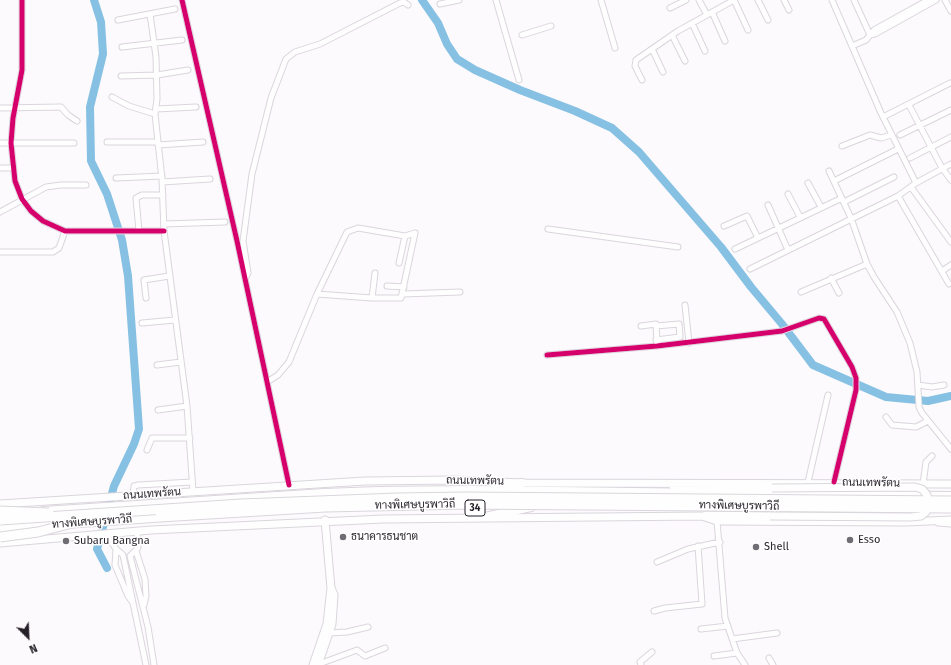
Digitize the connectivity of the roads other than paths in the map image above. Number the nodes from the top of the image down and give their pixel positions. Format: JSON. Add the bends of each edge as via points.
{"nodes":[{"id":1,"x":22,"y":0,"type":"edge"},
{"id":2,"x":182,"y":0,"type":"edge"},
{"id":3,"x":459,"y":0,"type":"edge"},
{"id":4,"x":496,"y":0,"type":"edge"},
{"id":5,"x":601,"y":0,"type":"edge"},
{"id":6,"x":686,"y":0,"type":"edge"},
{"id":7,"x":699,"y":0,"type":"edge"},
{"id":8,"x":734,"y":0,"type":"edge"},
{"id":9,"x":758,"y":0,"type":"edge"},
{"id":10,"x":784,"y":0,"type":"edge"},
{"id":11,"x":832,"y":0,"type":"edge"},
{"id":12,"x":854,"y":0,"type":"edge"},
{"id":13,"x":928,"y":0,"type":"edge"},
{"id":14,"x":936,"y":0,"type":"edge"},
{"id":15,"x":945,"y":0,"type":"edge"},
{"id":16,"x":440,"y":4,"type":"dead end"},
{"id":17,"x":408,"y":5,"type":"dead end"},
{"id":18,"x":670,"y":8,"type":"dead end"},
{"id":19,"x":176,"y":9,"type":"dead end"},
{"id":20,"x":789,"y":10,"type":"dead end"},
{"id":21,"x":951,"y":11,"type":"edge"},
{"id":22,"x":150,"y":14,"type":"junction"},
{"id":23,"x":710,"y":14,"type":"junction"},
{"id":24,"x":118,"y":20,"type":"dead end"},
{"id":25,"x":768,"y":20,"type":"dead end"},
{"id":26,"x":692,"y":23,"type":"junction"},
{"id":27,"x":551,"y":26,"type":"dead end"},
{"id":28,"x":748,"y":30,"type":"dead end"},
{"id":29,"x":522,"y":35,"type":"dead end"},
{"id":30,"x":672,"y":35,"type":"junction"},
{"id":31,"x":870,"y":35,"type":"junction"},
{"id":32,"x":182,"y":40,"type":"dead end"},
{"id":33,"x":726,"y":41,"type":"dead end"},
{"id":34,"x":154,"y":43,"type":"junction"},
{"id":35,"x":852,"y":46,"type":"junction"},
{"id":36,"x":122,"y":47,"type":"dead end"},
{"id":37,"x":615,"y":48,"type":"dead end"},
{"id":38,"x":652,"y":49,"type":"junction"},
{"id":39,"x":705,"y":51,"type":"dead end"},
{"id":40,"x":685,"y":61,"type":"dead end"},
{"id":41,"x":188,"y":70,"type":"dead end"},
{"id":42,"x":663,"y":72,"type":"dead end"},
{"id":43,"x":157,"y":75,"type":"junction"},
{"id":44,"x":121,"y":76,"type":"dead end"},
{"id":45,"x":519,"y":80,"type":"dead end"},
{"id":46,"x":642,"y":80,"type":"dead end"},
{"id":47,"x":950,"y":84,"type":"edge"},
{"id":48,"x":112,"y":97,"type":"dead end"},
{"id":49,"x":909,"y":105,"type":"junction"},
{"id":50,"x":196,"y":107,"type":"dead end"},
{"id":51,"x":0,"y":108,"type":"edge"},
{"id":52,"x":15,"y":108,"type":"junction"},
{"id":53,"x":951,"y":110,"type":"edge"},
{"id":54,"x":156,"y":112,"type":"junction"},
{"id":55,"x":883,"y":117,"type":"junction"},
{"id":56,"x":77,"y":121,"type":"dead end"},
{"id":57,"x":919,"y":125,"type":"junction"},
{"id":58,"x":892,"y":135,"type":"junction"},
{"id":59,"x":900,"y":135,"type":"dead end"},
{"id":60,"x":951,"y":137,"type":"edge"},
{"id":61,"x":107,"y":142,"type":"dead end"},
{"id":62,"x":203,"y":142,"type":"dead end"},
{"id":63,"x":0,"y":143,"type":"edge"},
{"id":64,"x":11,"y":143,"type":"junction"},
{"id":65,"x":74,"y":143,"type":"dead end"},
{"id":66,"x":158,"y":143,"type":"junction"},
{"id":67,"x":842,"y":146,"type":"dead end"},
{"id":68,"x":931,"y":147,"type":"junction"},
{"id":69,"x":898,"y":149,"type":"junction"},
{"id":70,"x":910,"y":158,"type":"dead end"},
{"id":71,"x":951,"y":164,"type":"edge"},
{"id":72,"x":0,"y":168,"type":"edge"},
{"id":73,"x":12,"y":168,"type":"junction"},
{"id":74,"x":942,"y":168,"type":"junction"},
{"id":75,"x":829,"y":171,"type":"dead end"},
{"id":76,"x":894,"y":177,"type":"dead end"},
{"id":77,"x":116,"y":178,"type":"dead end"},
{"id":78,"x":162,"y":179,"type":"junction"},
{"id":79,"x":210,"y":179,"type":"dead end"},
{"id":80,"x":951,"y":180,"type":"edge"},
{"id":81,"x":834,"y":181,"type":"junction"},
{"id":82,"x":808,"y":183,"type":"dead end"},
{"id":83,"x":916,"y":183,"type":"junction"},
{"id":84,"x":86,"y":185,"type":"dead end"},
{"id":85,"x":911,"y":187,"type":"junction"},
{"id":86,"x":788,"y":194,"type":"dead end"},
{"id":87,"x":163,"y":195,"type":"junction"},
{"id":88,"x":898,"y":196,"type":"junction"},
{"id":89,"x":22,"y":199,"type":"junction"},
{"id":90,"x":843,"y":200,"type":"junction"},
{"id":91,"x":768,"y":205,"type":"dead end"},
{"id":92,"x":821,"y":207,"type":"junction"},
{"id":93,"x":0,"y":212,"type":"edge"},
{"id":94,"x":800,"y":217,"type":"junction"},
{"id":95,"x":852,"y":218,"type":"junction"},
{"id":96,"x":224,"y":222,"type":"dead end"},
{"id":97,"x":164,"y":224,"type":"junction"},
{"id":98,"x":724,"y":226,"type":"dead end"},
{"id":99,"x":777,"y":228,"type":"junction"},
{"id":100,"x":548,"y":229,"type":"dead end"},
{"id":101,"x":66,"y":231,"type":"junction"},
{"id":102,"x":139,"y":231,"type":"junction"},
{"id":103,"x":164,"y":231,"type":"junction"},
{"id":104,"x":405,"y":236,"type":"junction"},
{"id":105,"x":758,"y":238,"type":"junction"},
{"id":106,"x":951,"y":242,"type":"edge"},
{"id":107,"x":678,"y":247,"type":"dead end"},
{"id":108,"x":735,"y":249,"type":"dead end"},
{"id":109,"x":788,"y":250,"type":"junction"},
{"id":110,"x":0,"y":252,"type":"edge"},
{"id":111,"x":399,"y":263,"type":"dead end"},
{"id":112,"x":867,"y":264,"type":"junction"},
{"id":113,"x":951,"y":265,"type":"edge"},
{"id":114,"x":750,"y":269,"type":"dead end"},
{"id":115,"x":942,"y":271,"type":"junction"},
{"id":116,"x":375,"y":273,"type":"dead end"},
{"id":117,"x":169,"y":276,"type":"junction"},
{"id":118,"x":831,"y":278,"type":"junction"},
{"id":119,"x":245,"y":279,"type":"junction"},
{"id":120,"x":949,"y":284,"type":"dead end"},
{"id":121,"x":387,"y":286,"type":"dead end"},
{"id":122,"x":404,"y":287,"type":"junction"},
{"id":123,"x":460,"y":292,"type":"dead end"},
{"id":124,"x":801,"y":292,"type":"dead end"},
{"id":125,"x":839,"y":293,"type":"dead end"},
{"id":126,"x":316,"y":294,"type":"junction"},
{"id":127,"x":403,"y":294,"type":"junction"},
{"id":128,"x":146,"y":298,"type":"dead end"},
{"id":129,"x":372,"y":298,"type":"junction"},
{"id":130,"x":685,"y":305,"type":"dead end"},
{"id":131,"x":175,"y":320,"type":"junction"},
{"id":132,"x":142,"y":323,"type":"dead end"},
{"id":133,"x":641,"y":326,"type":"dead end"},
{"id":134,"x":656,"y":326,"type":"junction"},
{"id":135,"x":656,"y":340,"type":"junction"},
{"id":136,"x":689,"y":342,"type":"junction"},
{"id":137,"x":657,"y":346,"type":"junction"},
{"id":138,"x":547,"y":355,"type":"dead end"},
{"id":139,"x":181,"y":362,"type":"junction"},
{"id":140,"x":156,"y":365,"type":"dead end"},
{"id":141,"x":267,"y":382,"type":"junction"},
{"id":142,"x":918,"y":385,"type":"junction"},
{"id":143,"x":944,"y":385,"type":"dead end"},
{"id":144,"x":828,"y":395,"type":"dead end"},
{"id":145,"x":187,"y":406,"type":"junction"},
{"id":146,"x":158,"y":410,"type":"dead end"},
{"id":147,"x":886,"y":417,"type":"dead end"},
{"id":148,"x":928,"y":421,"type":"junction"},
{"id":149,"x":190,"y":438,"type":"junction"},
{"id":150,"x":951,"y":449,"type":"edge"},
{"id":151,"x":147,"y":450,"type":"dead end"},
{"id":152,"x":932,"y":456,"type":"dead end"},
{"id":153,"x":192,"y":482,"type":"junction"},
{"id":154,"x":808,"y":482,"type":"junction"},
{"id":155,"x":834,"y":482,"type":"junction"},
{"id":156,"x":522,"y":483,"type":"junction"},
{"id":157,"x":613,"y":483,"type":"junction"},
{"id":158,"x":923,"y":484,"type":"junction"},
{"id":159,"x":951,"y":484,"type":"edge"},
{"id":160,"x":289,"y":485,"type":"junction"},
{"id":161,"x":472,"y":490,"type":"junction"},
{"id":162,"x":193,"y":491,"type":"junction"},
{"id":163,"x":133,"y":495,"type":"junction"},
{"id":164,"x":951,"y":496,"type":"edge"},
{"id":165,"x":951,"y":501,"type":"edge"},
{"id":166,"x":0,"y":504,"type":"edge"},
{"id":167,"x":531,"y":507,"type":"junction"},
{"id":168,"x":951,"y":510,"type":"edge"},
{"id":169,"x":0,"y":512,"type":"edge"},
{"id":170,"x":702,"y":516,"type":"junction"},
{"id":171,"x":485,"y":517,"type":"junction"},
{"id":172,"x":71,"y":519,"type":"junction"},
{"id":173,"x":0,"y":520,"type":"edge"},
{"id":174,"x":325,"y":520,"type":"junction"},
{"id":175,"x":951,"y":520,"type":"edge"},
{"id":176,"x":717,"y":521,"type":"junction"},
{"id":177,"x":918,"y":522,"type":"junction"},
{"id":178,"x":951,"y":524,"type":"edge"},
{"id":179,"x":0,"y":529,"type":"edge"},
{"id":180,"x":137,"y":531,"type":"junction"},
{"id":181,"x":106,"y":534,"type":"junction"},
{"id":182,"x":2,"y":540,"type":"edge"},
{"id":183,"x":720,"y":542,"type":"junction"},
{"id":184,"x":698,"y":546,"type":"junction"},
{"id":185,"x":116,"y":549,"type":"junction"},
{"id":186,"x":136,"y":551,"type":"junction"},
{"id":187,"x":123,"y":555,"type":"junction"},
{"id":188,"x":130,"y":556,"type":"junction"},
{"id":189,"x":657,"y":562,"type":"dead end"},
{"id":190,"x":331,"y":588,"type":"junction"},
{"id":191,"x":134,"y":604,"type":"junction"},
{"id":192,"x":143,"y":605,"type":"junction"},
{"id":193,"x":654,"y":611,"type":"dead end"},
{"id":194,"x":728,"y":626,"type":"junction"},
{"id":195,"x":368,"y":627,"type":"dead end"},
{"id":196,"x":701,"y":629,"type":"dead end"},
{"id":197,"x":329,"y":633,"type":"junction"},
{"id":198,"x":777,"y":633,"type":"dead end"},
{"id":199,"x":732,"y":639,"type":"junction"},
{"id":200,"x":385,"y":648,"type":"dead end"},
{"id":201,"x":652,"y":652,"type":"dead end"},
{"id":202,"x":737,"y":653,"type":"junction"},
{"id":203,"x":714,"y":656,"type":"dead end"},
{"id":204,"x":769,"y":658,"type":"dead end"},
{"id":205,"x":146,"y":665,"type":"edge"},
{"id":206,"x":154,"y":665,"type":"edge"},
{"id":207,"x":317,"y":665,"type":"edge"},
{"id":208,"x":640,"y":665,"type":"edge"},
{"id":209,"x":745,"y":665,"type":"edge"},
{"id":210,"x":773,"y":665,"type":"edge"}],
"edges":[{"from":1,"to":52,"type":"street","via":[[22,70]]},
{"from":2,"to":119,"type":"street"},
{"from":3,"to":16,"type":"street"},
{"from":4,"to":45,"type":"street"},
{"from":5,"to":37,"type":"street"},
{"from":6,"to":18,"type":"street"},
{"from":7,"to":23,"type":"street"},
{"from":8,"to":23,"type":"street"},
{"from":8,"to":28,"type":"street"},
{"from":9,"to":25,"type":"street"},
{"from":10,"to":20,"type":"street"},
{"from":11,"to":35,"type":"street"},
{"from":12,"to":31,"type":"street"},
{"from":13,"to":31,"type":"street","via":[[874,30]]},
{"from":14,"to":31,"type":"street"},
{"from":15,"to":21,"type":"street"},
{"from":17,"to":119,"type":"street","via":[[400,3],[320,44],[294,52],[286,59],[272,98],[252,174],[243,241],[248,273]]},
{"from":19,"to":22,"type":"street"},
{"from":22,"to":24,"type":"street"},
{"from":22,"to":34,"type":"street"},
{"from":23,"to":26,"type":"street"},
{"from":23,"to":33,"type":"street"},
{"from":26,"to":30,"type":"street"},
{"from":26,"to":39,"type":"street"},
{"from":27,"to":29,"type":"street"},
{"from":30,"to":38,"type":"street"},
{"from":30,"to":40,"type":"street"},
{"from":31,"to":35,"type":"street","via":[[866,40]]},
{"from":32,"to":34,"type":"street"},
{"from":34,"to":36,"type":"street"},
{"from":34,"to":43,"type":"street"},
{"from":35,"to":55,"type":"street"},
{"from":38,"to":42,"type":"street"},
{"from":38,"to":46,"type":"street","via":[[635,62]]},
{"from":41,"to":43,"type":"street"},
{"from":43,"to":44,"type":"street"},
{"from":43,"to":54,"type":"street"},
{"from":47,"to":49,"type":"street"},
{"from":48,"to":54,"type":"street","via":[[129,106]]},
{"from":49,"to":55,"type":"street"},
{"from":49,"to":57,"type":"street"},
{"from":50,"to":54,"type":"street"},
{"from":51,"to":52,"type":"street"},
{"from":52,"to":56,"type":"street","via":[[62,107]]},
{"from":52,"to":64,"type":"street"},
{"from":53,"to":57,"type":"street"},
{"from":54,"to":66,"type":"street"},
{"from":55,"to":58,"type":"street"},
{"from":57,"to":59,"type":"street"},
{"from":57,"to":68,"type":"street"},
{"from":58,"to":67,"type":"street","via":[[881,138],[870,135]]},
{"from":58,"to":69,"type":"street"},
{"from":60,"to":68,"type":"street"},
{"from":61,"to":66,"type":"street"},
{"from":62,"to":66,"type":"street"},
{"from":63,"to":64,"type":"street"},
{"from":64,"to":65,"type":"street"},
{"from":64,"to":73,"type":"street"},
{"from":66,"to":78,"type":"street"},
{"from":68,"to":70,"type":"street"},
{"from":68,"to":74,"type":"street"},
{"from":69,"to":81,"type":"street"},
{"from":69,"to":83,"type":"street"},
{"from":71,"to":74,"type":"street"},
{"from":72,"to":73,"type":"street"},
{"from":73,"to":89,"type":"street"},
{"from":74,"to":80,"type":"street"},
{"from":74,"to":83,"type":"street"},
{"from":75,"to":81,"type":"street"},
{"from":76,"to":90,"type":"street"},
{"from":77,"to":78,"type":"street"},
{"from":78,"to":79,"type":"street"},
{"from":78,"to":87,"type":"street"},
{"from":81,"to":90,"type":"street"},
{"from":82,"to":92,"type":"street"},
{"from":83,"to":85,"type":"street"},
{"from":84,"to":89,"type":"street","via":[[54,185]]},
{"from":85,"to":88,"type":"street"},
{"from":85,"to":106,"type":"street"},
{"from":86,"to":94,"type":"street"},
{"from":87,"to":97,"type":"street"},
{"from":87,"to":102,"type":"street","via":[[142,195],[136,198]]},
{"from":88,"to":95,"type":"street"},
{"from":88,"to":115,"type":"street"},
{"from":89,"to":93,"type":"street"},
{"from":89,"to":101,"type":"street","via":[[42,221]]},
{"from":90,"to":92,"type":"street"},
{"from":90,"to":95,"type":"street"},
{"from":91,"to":99,"type":"street"},
{"from":92,"to":94,"type":"street"},
{"from":94,"to":99,"type":"street"},
{"from":95,"to":109,"type":"street"},
{"from":95,"to":112,"type":"street"},
{"from":96,"to":97,"type":"street"},
{"from":97,"to":103,"type":"street"},
{"from":98,"to":105,"type":"street","via":[[747,216]]},
{"from":99,"to":105,"type":"street"},
{"from":99,"to":109,"type":"street"},
{"from":100,"to":107,"type":"street"},
{"from":101,"to":102,"type":"street"},
{"from":101,"to":110,"type":"street","via":[[59,248],[53,252]]},
{"from":102,"to":103,"type":"street"},
{"from":103,"to":117,"type":"street"},
{"from":104,"to":111,"type":"street"},
{"from":104,"to":122,"type":"street","via":[[415,233]]},
{"from":104,"to":126,"type":"street","via":[[358,228],[347,232]]},
{"from":105,"to":108,"type":"street"},
{"from":109,"to":114,"type":"street"},
{"from":112,"to":118,"type":"street"},
{"from":112,"to":142,"type":"street","via":[[899,318],[912,347]]},
{"from":113,"to":115,"type":"street"},
{"from":115,"to":120,"type":"street"},
{"from":116,"to":129,"type":"street"},
{"from":117,"to":128,"type":"street","via":[[144,280]]},
{"from":117,"to":131,"type":"street"},
{"from":118,"to":124,"type":"street"},
{"from":118,"to":125,"type":"street"},
{"from":119,"to":141,"type":"street"},
{"from":121,"to":122,"type":"street"},
{"from":122,"to":127,"type":"street"},
{"from":123,"to":127,"type":"street"},
{"from":126,"to":129,"type":"street"},
{"from":126,"to":141,"type":"street","via":[[289,362],[278,375]]},
{"from":127,"to":129,"type":"street","via":[[399,299]]},
{"from":130,"to":136,"type":"street"},
{"from":131,"to":132,"type":"street"},
{"from":131,"to":139,"type":"street"},
{"from":133,"to":134,"type":"street"},
{"from":134,"to":135,"type":"street"},
{"from":134,"to":135,"type":"street","via":[[679,324],[680,338]]},
{"from":135,"to":137,"type":"street"},
{"from":136,"to":137,"type":"street"},
{"from":136,"to":155,"type":"street","via":[[782,331],[819,318],[824,319],[856,378],[856,390]]},
{"from":137,"to":138,"type":"street"},
{"from":139,"to":140,"type":"street"},
{"from":139,"to":145,"type":"street"},
{"from":141,"to":160,"type":"street"},
{"from":142,"to":143,"type":"street"},
{"from":142,"to":148,"type":"street","via":[[919,407]]},
{"from":144,"to":154,"type":"street"},
{"from":145,"to":146,"type":"street"},
{"from":145,"to":149,"type":"street"},
{"from":147,"to":148,"type":"street","via":[[892,425],[916,427]]},
{"from":148,"to":150,"type":"street"},
{"from":149,"to":151,"type":"street","via":[[152,438]]},
{"from":149,"to":153,"type":"street"},
{"from":152,"to":158,"type":"street","via":[[926,462]]},
{"from":153,"to":162,"type":"street"},
{"from":153,"to":163,"type":"street","via":[[138,485],[134,486]]},
{"from":154,"to":155,"type":"main road","name":"ถนนเทพรัตน"},
{"from":154,"to":157,"type":"main road","name":"ถนนเทพรัตน"},
{"from":155,"to":158,"type":"main road","name":"ถนนเทพรัตน"},
{"from":156,"to":157,"type":"main road","name":"ถนนเทพรัตน"},
{"from":156,"to":160,"type":"main road","name":"ถนนเทพรัตน","via":[[440,480]]},
{"from":156,"to":161,"type":"highway"},
{"from":157,"to":170,"type":"main road","bridge":true,"via":[[684,487],[915,487],[922,489],[929,503],[926,512],[921,516],[911,517]]},
{"from":158,"to":159,"type":"main road","name":"ถนนเทพรัตน"},
{"from":160,"to":162,"type":"main road","name":"ถนนเทพรัตน"},
{"from":161,"to":164,"type":"highway","name":"ถนนเทพรัตน","number":"34"},
{"from":161,"to":169,"type":"highway","name":"ถนนเทพรัตน","number":"34","via":[[324,493]]},
{"from":162,"to":163,"type":"main road","name":"ถนนเทพรัตน"},
{"from":163,"to":166,"type":"main road","name":"ถนนเทพรัตน"},
{"from":165,"to":172,"type":"highway","name":"ทางพิเศษบูรพาวิถี","bridge":true,"via":[[450,497],[249,504]]},
{"from":167,"to":168,"type":"highway","number":"34"},
{"from":167,"to":171,"type":"highway"},
{"from":167,"to":179,"type":"highway","number":"34","via":[[325,510]]},
{"from":168,"to":172,"type":"highway","name":"ทางพิเศษบูรพาวิถี","bridge":true,"via":[[394,505]]},
{"from":169,"to":172,"type":"highway","bridge":true,"via":[[33,511]]},
{"from":170,"to":171,"type":"main road","number":"34"},
{"from":170,"to":176,"type":"main road","number":"34"},
{"from":171,"to":174,"type":"main road","number":"34"},
{"from":172,"to":173,"type":"highway","name":"ทางพิเศษบูรพาวิถี","bridge":true},
{"from":172,"to":179,"type":"highway","name":"ทางพิเศษบูรพาวิถี","bridge":true},
{"from":172,"to":182,"type":"highway","bridge":true,"via":[[38,532]]},
{"from":174,"to":180,"type":"main road","number":"34"},
{"from":174,"to":190,"type":"main road"},
{"from":175,"to":177,"type":"main road","number":"34"},
{"from":176,"to":177,"type":"main road","number":"34"},
{"from":176,"to":183,"type":"street"},
{"from":177,"to":178,"type":"street"},
{"from":180,"to":181,"type":"main road","number":"34"},
{"from":180,"to":186,"type":"street","via":[[139,543]]},
{"from":181,"to":182,"type":"main road","number":"34"},
{"from":181,"to":185,"type":"street"},
{"from":183,"to":184,"type":"street"},
{"from":183,"to":194,"type":"street"},
{"from":184,"to":189,"type":"street"},
{"from":184,"to":193,"type":"street","via":[[702,604]]},
{"from":185,"to":187,"type":"street"},
{"from":185,"to":191,"type":"street","via":[[116,568]]},
{"from":186,"to":188,"type":"street"},
{"from":186,"to":192,"type":"street","via":[[144,579],[146,596]]},
{"from":187,"to":188,"type":"street"},
{"from":187,"to":191,"type":"street"},
{"from":188,"to":192,"type":"street"},
{"from":190,"to":197,"type":"main road","via":[[334,596]]},
{"from":190,"to":207,"type":"main road"},
{"from":191,"to":205,"type":"street"},
{"from":192,"to":206,"type":"street"},
{"from":194,"to":196,"type":"street"},
{"from":194,"to":199,"type":"street"},
{"from":195,"to":197,"type":"street"},
{"from":197,"to":207,"type":"main road"},
{"from":198,"to":199,"type":"street"},
{"from":199,"to":202,"type":"street"},
{"from":200,"to":207,"type":"street","via":[[365,656],[357,650]]},
{"from":201,"to":208,"type":"street","via":[[640,662]]},
{"from":202,"to":203,"type":"street"},
{"from":202,"to":209,"type":"street"},
{"from":204,"to":210,"type":"street"}]}
